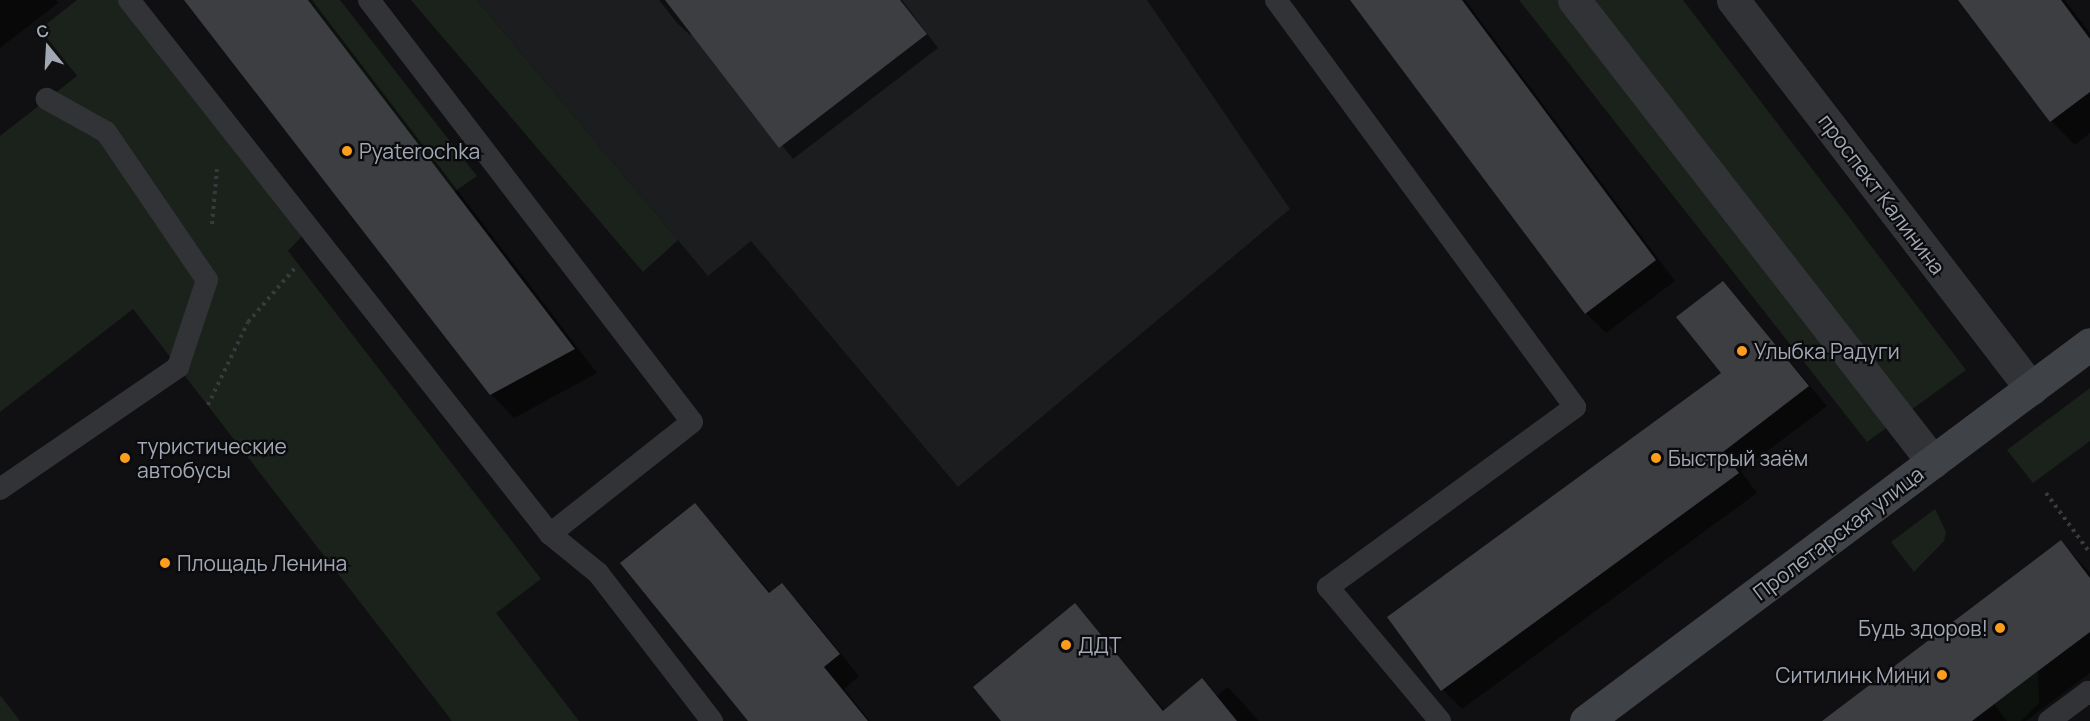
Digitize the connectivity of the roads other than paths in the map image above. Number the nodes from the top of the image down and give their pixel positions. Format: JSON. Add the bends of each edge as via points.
{"nodes":[{"id":1,"x":129,"y":0,"type":"edge"},
{"id":2,"x":369,"y":0,"type":"edge"},
{"id":3,"x":1276,"y":0,"type":"edge"},
{"id":4,"x":1574,"y":0,"type":"edge"},
{"id":5,"x":1733,"y":0,"type":"edge"},
{"id":6,"x":47,"y":99,"type":"dead end"},
{"id":7,"x":2090,"y":345,"type":"edge"},
{"id":8,"x":2031,"y":389,"type":"junction"},
{"id":9,"x":1933,"y":462,"type":"junction"},
{"id":10,"x":0,"y":489,"type":"edge"},
{"id":11,"x":550,"y":534,"type":"junction"},
{"id":12,"x":2090,"y":694,"type":"edge"},
{"id":13,"x":712,"y":721,"type":"edge"},
{"id":14,"x":1440,"y":721,"type":"edge"},
{"id":15,"x":1587,"y":721,"type":"edge"},
{"id":16,"x":2049,"y":721,"type":"edge"}],
"edges":[{"from":1,"to":11,"type":"lane"},
{"from":2,"to":11,"type":"lane","via":[[692,422]]},
{"from":3,"to":14,"type":"lane","via":[[1575,407],[1328,587]]},
{"from":4,"to":9,"type":"street"},
{"from":5,"to":8,"type":"street","name":"проспект Калинина"},
{"from":6,"to":10,"type":"lane","via":[[106,132],[207,280],[178,367]]},
{"from":7,"to":8,"type":"street","name":"Пролетарская улица"},
{"from":8,"to":9,"type":"street","name":"Пролетарская улица"},
{"from":9,"to":15,"type":"street","name":"Пролетарская улица"},
{"from":11,"to":13,"type":"lane","via":[[598,573]]},
{"from":12,"to":16,"type":"lane"}]}
